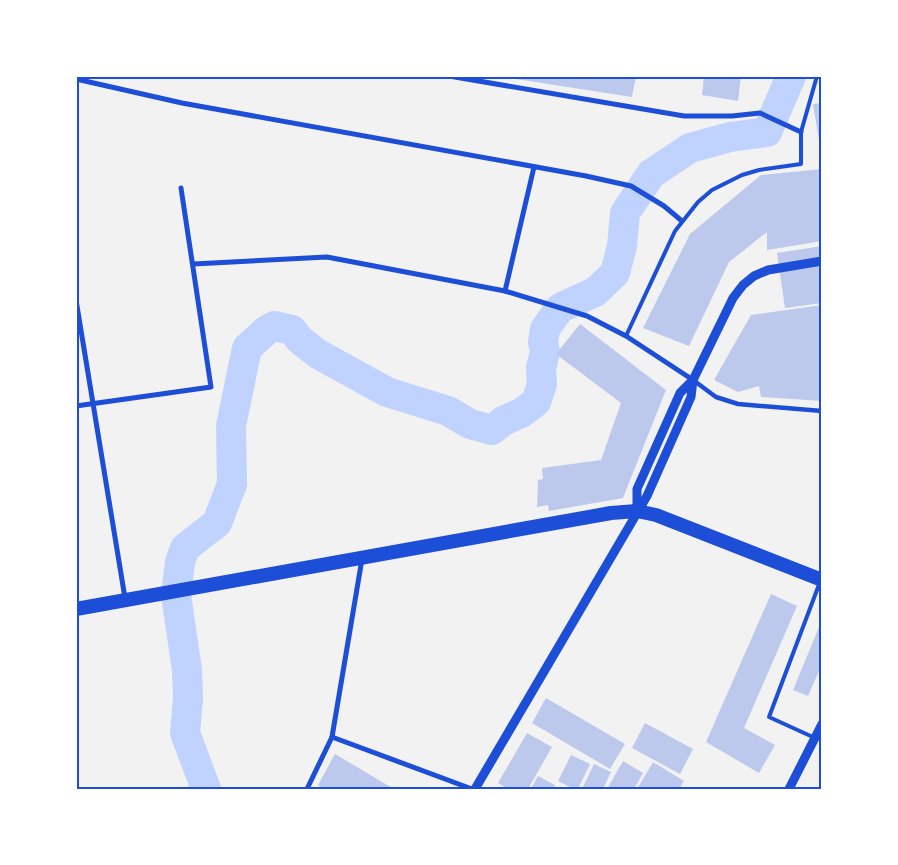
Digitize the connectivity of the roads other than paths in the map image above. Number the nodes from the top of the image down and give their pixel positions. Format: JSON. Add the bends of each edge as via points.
{"nodes":[{"id":1,"x":817,"y":76,"type":"edge"},
{"id":2,"x":452,"y":77,"type":"edge"},
{"id":3,"x":76,"y":79,"type":"edge"},
{"id":4,"x":801,"y":132,"type":"junction"},
{"id":5,"x":534,"y":166,"type":"junction"},
{"id":6,"x":181,"y":188,"type":"dead end"},
{"id":7,"x":682,"y":222,"type":"junction"},
{"id":8,"x":822,"y":261,"type":"edge"},
{"id":9,"x":194,"y":264,"type":"junction"},
{"id":10,"x":505,"y":291,"type":"junction"},
{"id":11,"x":76,"y":300,"type":"edge"},
{"id":12,"x":626,"y":336,"type":"junction"},
{"id":13,"x":693,"y":380,"type":"junction"},
{"id":14,"x":93,"y":404,"type":"junction"},
{"id":15,"x":76,"y":406,"type":"edge"},
{"id":16,"x":822,"y":411,"type":"edge"},
{"id":17,"x":637,"y":511,"type":"junction"},
{"id":18,"x":363,"y":556,"type":"junction"},
{"id":19,"x":821,"y":580,"type":"edge"},
{"id":20,"x":125,"y":600,"type":"junction"},
{"id":21,"x":76,"y":609,"type":"edge"},
{"id":22,"x":822,"y":724,"type":"edge"},
{"id":23,"x":332,"y":736,"type":"junction"},
{"id":24,"x":815,"y":738,"type":"junction"},
{"id":25,"x":306,"y":789,"type":"edge"},
{"id":26,"x":473,"y":789,"type":"edge"},
{"id":27,"x":789,"y":789,"type":"edge"}],
"edges":[{"from":1,"to":4,"type":"lane"},
{"from":2,"to":4,"type":"street","via":[[684,116],[760,113]]},
{"from":3,"to":5,"type":"street","via":[[182,103]]},
{"from":4,"to":7,"type":"lane","via":[[801,164],[759,170],[726,182],[698,202]]},
{"from":5,"to":7,"type":"street","via":[[630,186],[659,202]]},
{"from":5,"to":10,"type":"street"},
{"from":6,"to":9,"type":"street"},
{"from":7,"to":12,"type":"lane"},
{"from":8,"to":13,"type":"street","via":[[768,270],[743,285],[733,298]]},
{"from":9,"to":10,"type":"street","via":[[327,257]]},
{"from":9,"to":14,"type":"street","via":[[211,387]]},
{"from":10,"to":12,"type":"street","via":[[587,316]]},
{"from":11,"to":14,"type":"street"},
{"from":12,"to":13,"type":"street"},
{"from":13,"to":16,"type":"street","via":[[716,397],[738,404]]},
{"from":13,"to":17,"type":"street","via":[[680,393],[637,489]]},
{"from":14,"to":15,"type":"street"},
{"from":14,"to":20,"type":"street"},
{"from":17,"to":18,"type":"highway"},
{"from":17,"to":19,"type":"highway","via":[[656,514]]},
{"from":17,"to":26,"type":"street"},
{"from":18,"to":20,"type":"highway"},
{"from":18,"to":23,"type":"street"},
{"from":19,"to":24,"type":"lane","via":[[769,717]]},
{"from":20,"to":21,"type":"highway"},
{"from":22,"to":24,"type":"street"},
{"from":23,"to":25,"type":"street"},
{"from":23,"to":26,"type":"street"},
{"from":24,"to":27,"type":"street"}]}
